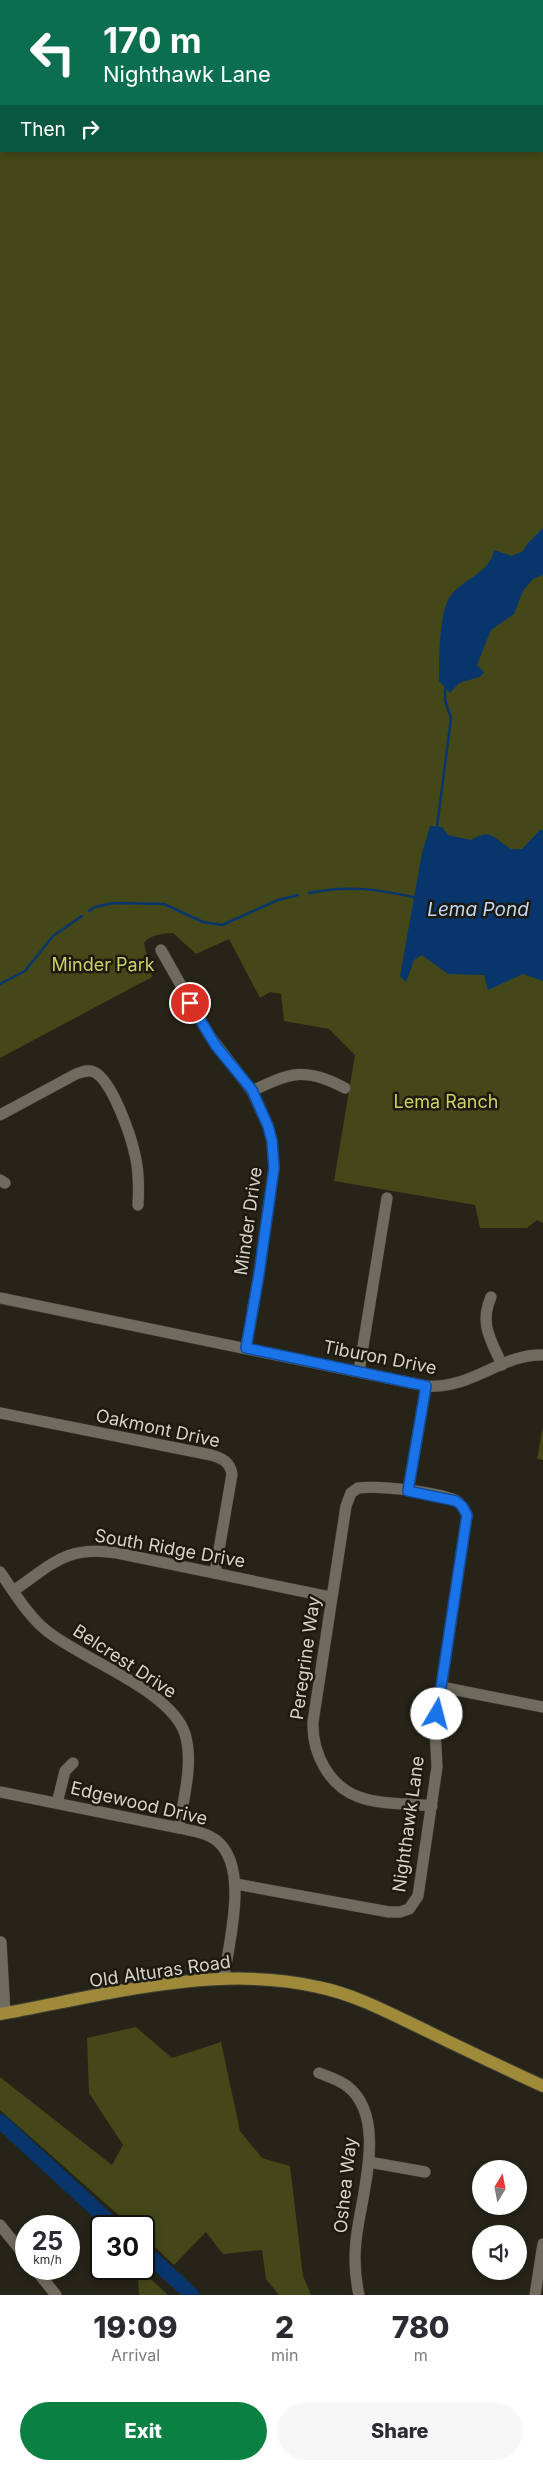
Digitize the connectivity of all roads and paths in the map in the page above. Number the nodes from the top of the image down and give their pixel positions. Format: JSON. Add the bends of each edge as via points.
{"nodes":[{"id":1,"x":161,"y":950,"type":"dead end"},
{"id":2,"x":345,"y":1088,"type":"dead end"},
{"id":3,"x":252,"y":1090,"type":"junction"},
{"id":4,"x":0,"y":1115,"type":"edge"},
{"id":5,"x":387,"y":1198,"type":"dead end"},
{"id":6,"x":138,"y":1205,"type":"dead end"},
{"id":7,"x":491,"y":1297,"type":"dead end"},
{"id":8,"x":0,"y":1298,"type":"edge"},
{"id":9,"x":246,"y":1348,"type":"junction"},
{"id":10,"x":543,"y":1355,"type":"edge"},
{"id":11,"x":502,"y":1365,"type":"junction"},
{"id":12,"x":359,"y":1371,"type":"junction"},
{"id":13,"x":426,"y":1386,"type":"junction"},
{"id":14,"x":0,"y":1413,"type":"edge"},
{"id":15,"x":408,"y":1491,"type":"junction"},
{"id":16,"x":0,"y":1572,"type":"edge"},
{"id":17,"x":215,"y":1573,"type":"junction"},
{"id":18,"x":14,"y":1591,"type":"junction"},
{"id":19,"x":330,"y":1597,"type":"junction"},
{"id":20,"x":441,"y":1687,"type":"junction"},
{"id":21,"x":543,"y":1706,"type":"edge"},
{"id":22,"x":73,"y":1763,"type":"dead end"},
{"id":23,"x":0,"y":1792,"type":"edge"},
{"id":24,"x":57,"y":1803,"type":"junction"},
{"id":25,"x":432,"y":1806,"type":"junction"},
{"id":26,"x":179,"y":1828,"type":"junction"},
{"id":27,"x":236,"y":1884,"type":"junction"},
{"id":28,"x":1,"y":1942,"type":"edge"},
{"id":29,"x":224,"y":1978,"type":"junction"},
{"id":30,"x":2,"y":2014,"type":"edge"},
{"id":31,"x":319,"y":2073,"type":"dead end"},
{"id":32,"x":543,"y":2086,"type":"edge"},
{"id":33,"x":369,"y":2162,"type":"junction"},
{"id":34,"x":425,"y":2172,"type":"dead end"},
{"id":35,"x":0,"y":2225,"type":"edge"},
{"id":36,"x":15,"y":2243,"type":"edge"},
{"id":37,"x":543,"y":2244,"type":"edge"},
{"id":38,"x":540,"y":2279,"type":"edge"},
{"id":39,"x":44,"y":2280,"type":"edge"},
{"id":40,"x":56,"y":2295,"type":"edge"},
{"id":41,"x":358,"y":2295,"type":"edge"},
{"id":42,"x":535,"y":2295,"type":"edge"}],
"edges":[{"from":1,"to":3,"type":"street","name":"Minder Drive","via":[[209,1035]]},
{"from":2,"to":3,"type":"street","via":[[325,1077],[308,1074],[282,1078]]},
{"from":3,"to":9,"type":"street","name":"Minder Drive","via":[[268,1126],[274,1168]]},
{"from":4,"to":6,"type":"street","via":[[76,1074],[86,1071],[99,1074],[110,1090],[131,1140],[138,1174]]},
{"from":5,"to":12,"type":"street"},
{"from":7,"to":11,"type":"street","via":[[484,1321]]},
{"from":8,"to":9,"type":"street","name":"Tiburon Drive"},
{"from":9,"to":12,"type":"street","name":"Tiburon Drive"},
{"from":10,"to":11,"type":"street","name":"Tiburon Drive","via":[[524,1357]]},
{"from":11,"to":13,"type":"street","name":"Tiburon Drive","via":[[459,1384]]},
{"from":12,"to":13,"type":"street","name":"Tiburon Drive"},
{"from":13,"to":15,"type":"street"},
{"from":14,"to":17,"type":"street","name":"Oakmont Drive","via":[[224,1460],[232,1474]]},
{"from":15,"to":19,"type":"street","name":"Peregrine Way","via":[[362,1487],[351,1493]]},
{"from":15,"to":20,"type":"street","name":"Nighthawk Lane","via":[[456,1501],[467,1515]]},
{"from":16,"to":18,"type":"street","name":"Belcrest Drive"},
{"from":17,"to":18,"type":"street","name":"South Ridge Drive","via":[[88,1550],[66,1556]]},
{"from":17,"to":19,"type":"street","name":"South Ridge Drive"},
{"from":18,"to":26,"type":"street","name":"Belcrest Drive","via":[[48,1632],[161,1701],[179,1721],[185,1734],[188,1760]]},
{"from":19,"to":25,"type":"street","name":"Peregrine Way","via":[[313,1722],[317,1754],[330,1774],[358,1796]]},
{"from":20,"to":21,"type":"street"},
{"from":20,"to":25,"type":"street","name":"Nighthawk Lane"},
{"from":22,"to":24,"type":"street","via":[[65,1772]]},
{"from":23,"to":24,"type":"street","name":"Edgewood Drive"},
{"from":24,"to":26,"type":"street","name":"Edgewood Drive"},
{"from":25,"to":27,"type":"street","name":"Nighthawk Lane","via":[[418,1896],[404,1911],[389,1912]]},
{"from":26,"to":27,"type":"street","name":"Edgewood Drive","via":[[205,1834],[221,1845],[231,1862]]},
{"from":27,"to":29,"type":"street","name":"Edgewood Drive"},
{"from":28,"to":30,"type":"street"},
{"from":29,"to":30,"type":"main road","name":"Old Alturas Road"},
{"from":29,"to":32,"type":"main road","name":"Old Alturas Road","via":[[294,1982],[346,1994]]},
{"from":31,"to":33,"type":"street","name":"Oshea Way","via":[[348,2087],[358,2098],[368,2128]]},
{"from":33,"to":34,"type":"street"},
{"from":33,"to":41,"type":"street","name":"Oshea Way","via":[[356,2242]]},
{"from":35,"to":36,"type":"street"},
{"from":37,"to":38,"type":"street"},
{"from":38,"to":42,"type":"street"},
{"from":39,"to":40,"type":"street"}]}
